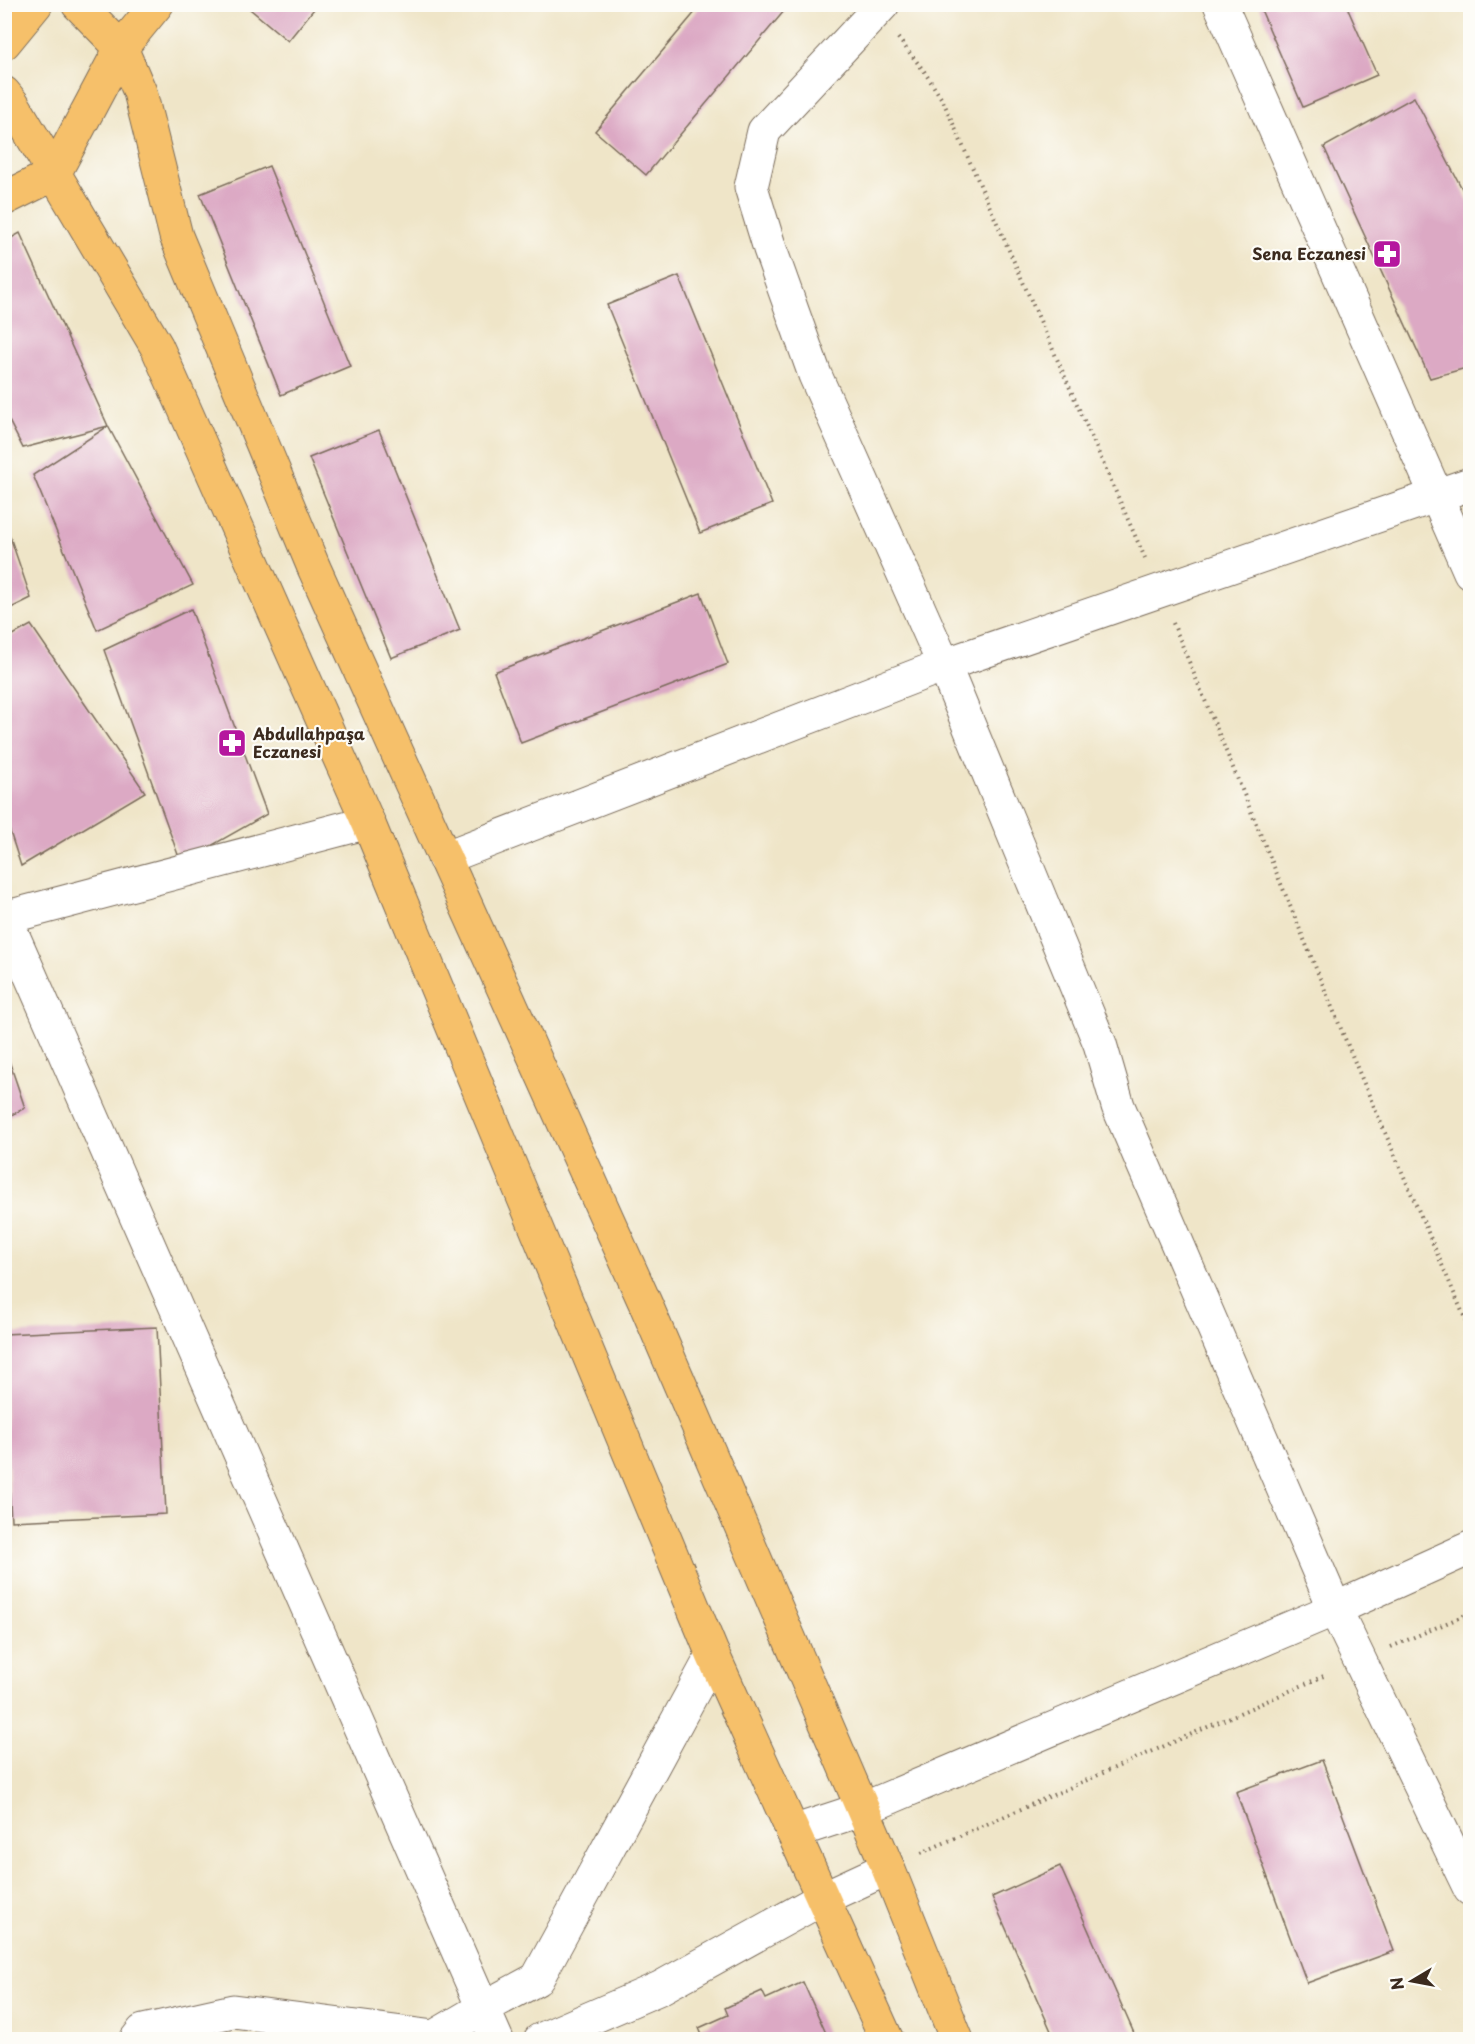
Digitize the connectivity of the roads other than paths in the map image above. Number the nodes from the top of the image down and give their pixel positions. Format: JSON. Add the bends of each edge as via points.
{"nodes":[{"id":1,"x":36,"y":4,"type":"edge"},
{"id":2,"x":78,"y":4,"type":"edge"},
{"id":3,"x":157,"y":4,"type":"edge"},
{"id":4,"x":1220,"y":4,"type":"edge"},
{"id":5,"x":880,"y":8,"type":"edge"},
{"id":6,"x":4,"y":43,"type":"edge"},
{"id":7,"x":121,"y":48,"type":"junction"},
{"id":8,"x":4,"y":93,"type":"edge"},
{"id":9,"x":54,"y":174,"type":"junction"},
{"id":10,"x":4,"y":199,"type":"edge"},
{"id":11,"x":1470,"y":484,"type":"edge"},
{"id":12,"x":1438,"y":496,"type":"junction"},
{"id":13,"x":1470,"y":572,"type":"edge"},
{"id":14,"x":944,"y":665,"type":"junction"},
{"id":15,"x":368,"y":822,"type":"junction"},
{"id":16,"x":444,"y":858,"type":"junction"},
{"id":17,"x":5,"y":917,"type":"edge"},
{"id":18,"x":1470,"y":1548,"type":"edge"},
{"id":19,"x":1335,"y":1609,"type":"junction"},
{"id":20,"x":712,"y":1655,"type":"junction"},
{"id":21,"x":862,"y":1809,"type":"junction"},
{"id":22,"x":793,"y":1832,"type":"junction"},
{"id":23,"x":888,"y":1868,"type":"junction"},
{"id":24,"x":1470,"y":1889,"type":"edge"},
{"id":25,"x":823,"y":1898,"type":"junction"},
{"id":26,"x":483,"y":2008,"type":"junction"},
{"id":27,"x":142,"y":2037,"type":"edge"},
{"id":28,"x":497,"y":2040,"type":"edge"},
{"id":29,"x":540,"y":2040,"type":"edge"},
{"id":30,"x":887,"y":2040,"type":"edge"},
{"id":31,"x":957,"y":2040,"type":"edge"}],
"edges":[{"from":1,"to":6,"type":"main road"},
{"from":2,"to":7,"type":"main road"},
{"from":3,"to":7,"type":"main road"},
{"from":4,"to":12,"type":"street"},
{"from":5,"to":14,"type":"street","via":[[764,131],[751,187],[815,375]]},
{"from":7,"to":9,"type":"main road"},
{"from":7,"to":16,"type":"main road","via":[[140,92],[176,236],[314,568]]},
{"from":8,"to":9,"type":"main road"},
{"from":9,"to":10,"type":"main road"},
{"from":9,"to":15,"type":"main road","via":[[157,347]]},
{"from":11,"to":12,"type":"street"},
{"from":12,"to":13,"type":"street"},
{"from":12,"to":14,"type":"street"},
{"from":14,"to":16,"type":"street"},
{"from":14,"to":19,"type":"street","via":[[1100,1044],[1118,1106]]},
{"from":15,"to":17,"type":"street"},
{"from":15,"to":20,"type":"main road"},
{"from":16,"to":21,"type":"main road","via":[[646,1305]]},
{"from":17,"to":26,"type":"street"},
{"from":18,"to":19,"type":"street"},
{"from":19,"to":21,"type":"street"},
{"from":19,"to":24,"type":"street"},
{"from":20,"to":22,"type":"main road"},
{"from":20,"to":26,"type":"street","via":[[537,1979]]},
{"from":21,"to":22,"type":"street"},
{"from":21,"to":23,"type":"main road"},
{"from":22,"to":25,"type":"main road"},
{"from":23,"to":25,"type":"street"},
{"from":23,"to":31,"type":"main road"},
{"from":25,"to":29,"type":"street","via":[[660,1988]]},
{"from":25,"to":30,"type":"main road"},
{"from":26,"to":27,"type":"street","via":[[434,2037],[234,2011]]},
{"from":26,"to":28,"type":"street"}]}
